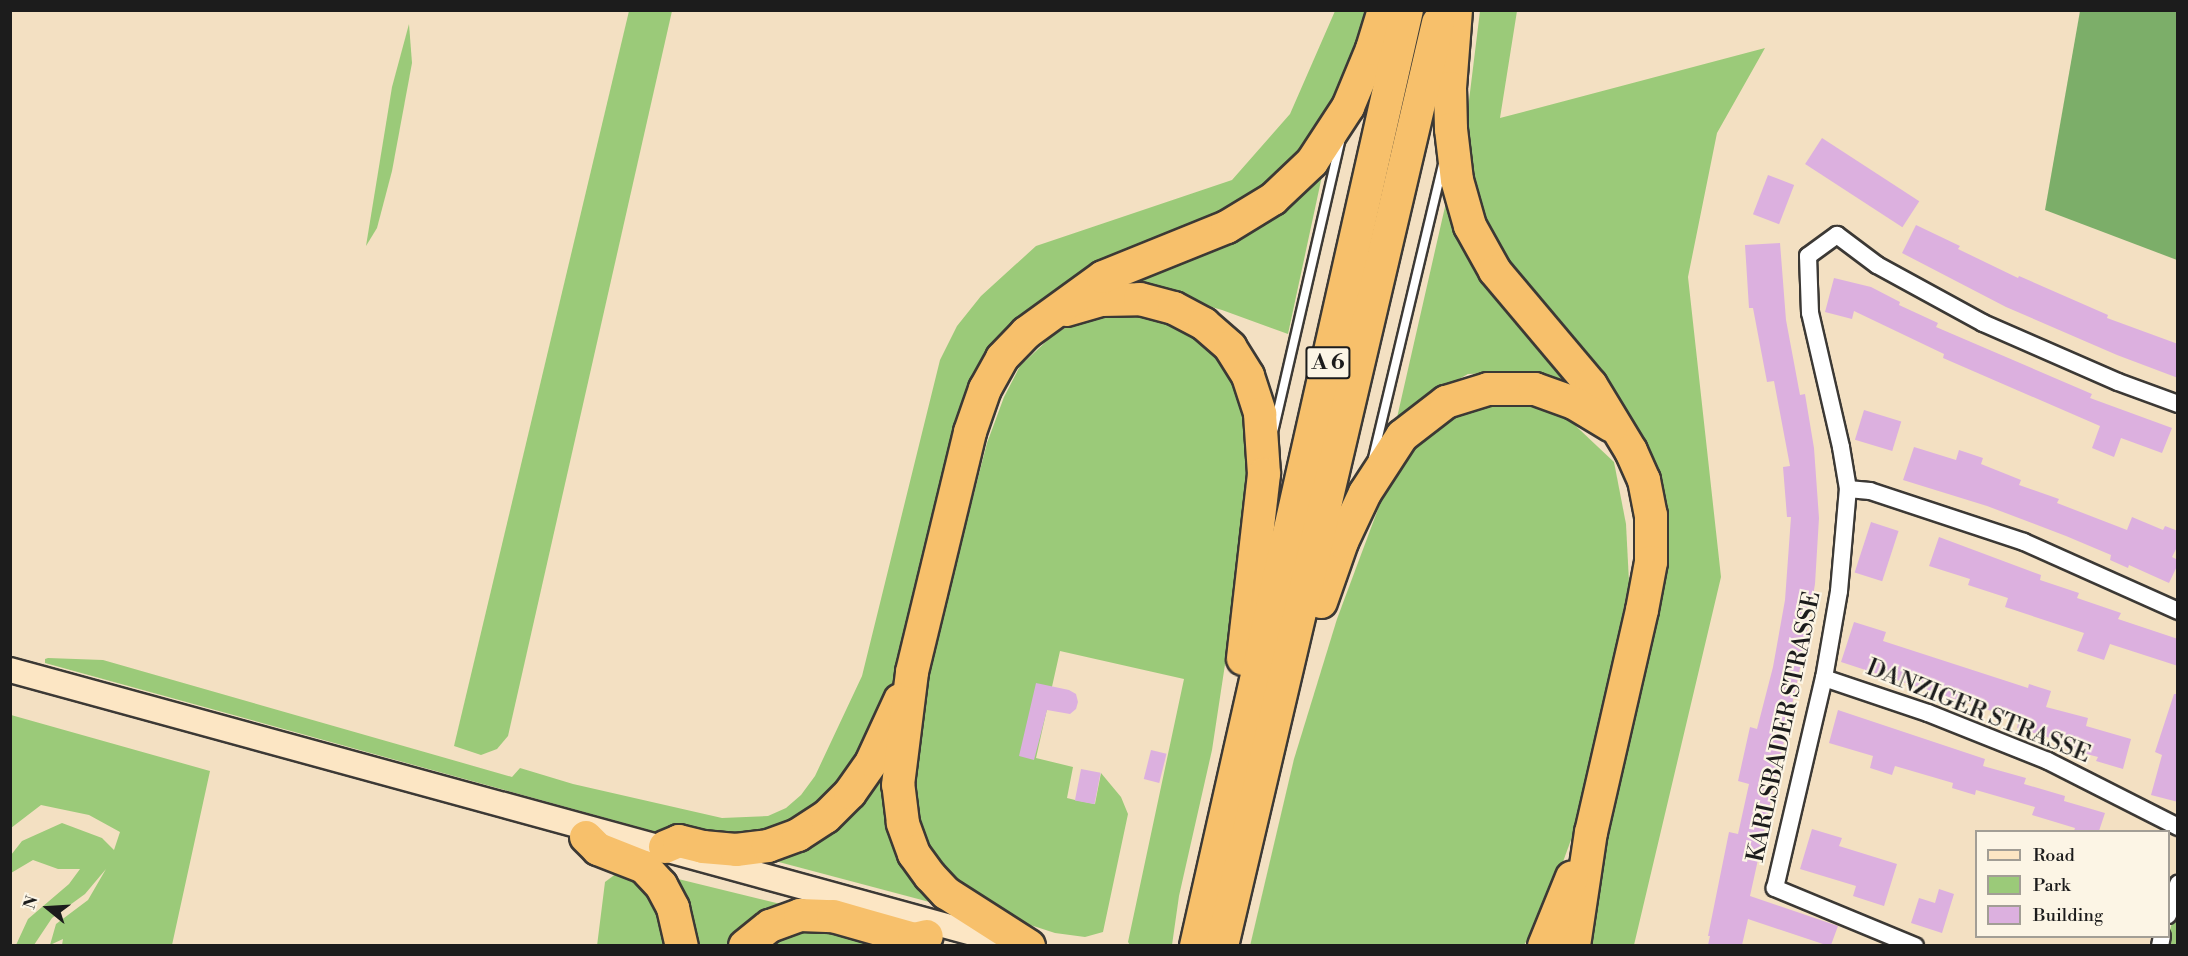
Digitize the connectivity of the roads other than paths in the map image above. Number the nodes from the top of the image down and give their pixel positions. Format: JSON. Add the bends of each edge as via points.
{"nodes":[{"id":1,"x":1384,"y":10,"type":"edge"},
{"id":2,"x":1407,"y":10,"type":"edge"},
{"id":3,"x":1441,"y":10,"type":"edge"},
{"id":4,"x":1456,"y":10,"type":"edge"},
{"id":5,"x":1348,"y":107,"type":"junction"},
{"id":6,"x":1451,"y":129,"type":"junction"},
{"id":7,"x":1048,"y":315,"type":"junction"},
{"id":8,"x":2178,"y":404,"type":"edge"},
{"id":9,"x":1615,"y":427,"type":"junction"},
{"id":10,"x":1264,"y":474,"type":"junction"},
{"id":11,"x":1848,"y":489,"type":"junction"},
{"id":12,"x":1365,"y":493,"type":"junction"},
{"id":13,"x":2178,"y":611,"type":"edge"},
{"id":14,"x":10,"y":670,"type":"edge"},
{"id":15,"x":912,"y":672,"type":"junction"},
{"id":16,"x":1824,"y":678,"type":"junction"},
{"id":17,"x":1282,"y":692,"type":"junction"},
{"id":18,"x":1249,"y":716,"type":"junction"},
{"id":19,"x":434,"y":787,"type":"junction"},
{"id":20,"x":2178,"y":827,"type":"edge"},
{"id":21,"x":1591,"y":832,"type":"junction"},
{"id":22,"x":586,"y":837,"type":"junction"},
{"id":23,"x":665,"y":847,"type":"junction"},
{"id":24,"x":2178,"y":884,"type":"edge"},
{"id":25,"x":2170,"y":912,"type":"edge"},
{"id":26,"x":927,"y":936,"type":"junction"},
{"id":27,"x":682,"y":945,"type":"edge"},
{"id":28,"x":745,"y":945,"type":"edge"},
{"id":29,"x":962,"y":945,"type":"edge"},
{"id":30,"x":1018,"y":945,"type":"edge"},
{"id":31,"x":1029,"y":945,"type":"edge"},
{"id":32,"x":1196,"y":945,"type":"edge"},
{"id":33,"x":1222,"y":945,"type":"edge"},
{"id":34,"x":1544,"y":945,"type":"edge"},
{"id":35,"x":1574,"y":945,"type":"edge"},
{"id":36,"x":1915,"y":945,"type":"edge"}],
"edges":[{"from":1,"to":5,"type":"highway"},
{"from":2,"to":18,"type":"highway","number":"A 6"},
{"from":3,"to":17,"type":"highway","number":"A 6"},
{"from":4,"to":6,"type":"highway"},
{"from":5,"to":7,"type":"highway","via":[[1312,162],[1273,199],[1227,227],[1103,277]]},
{"from":5,"to":10,"type":"lane"},
{"from":6,"to":9,"type":"highway","via":[[1457,180],[1470,226],[1495,271],[1591,385]]},
{"from":6,"to":12,"type":"lane"},
{"from":7,"to":10,"type":"highway","via":[[1101,300],[1140,300],[1174,308],[1204,324],[1230,347],[1248,376],[1260,414]]},
{"from":7,"to":15,"type":"highway","via":[[1002,358],[985,389],[970,432]]},
{"from":8,"to":11,"type":"street","name":"KARLSBADER STRASSE","via":[[1983,323],[1877,266],[1837,235],[1808,256],[1810,313]]},
{"from":9,"to":12,"type":"highway","via":[[1574,403],[1535,389],[1488,389],[1446,402],[1402,436]]},
{"from":9,"to":21,"type":"highway","via":[[1644,480],[1651,515],[1651,562]]},
{"from":10,"to":18,"type":"highway","via":[[1242,663]]},
{"from":11,"to":13,"type":"street","via":[[1870,491],[2024,542]]},
{"from":11,"to":16,"type":"street","name":"KARLSBADER STRASSE","via":[[1839,591]]},
{"from":12,"to":17,"type":"highway","via":[[1342,542],[1304,665]]},
{"from":14,"to":19,"type":"main road"},
{"from":15,"to":23,"type":"highway","via":[[872,762],[850,793],[826,817],[798,836],[768,846],[736,850],[679,841]]},
{"from":15,"to":31,"type":"highway","via":[[898,785],[903,823],[914,854],[946,893]]},
{"from":16,"to":20,"type":"street","name":"DANZIGER STRASSE","via":[[1928,713],[2048,761]]},
{"from":16,"to":36,"type":"street","name":"KARLSBADER STRASSE","via":[[1775,888]]},
{"from":17,"to":33,"type":"highway","number":"A 6"},
{"from":18,"to":32,"type":"highway","number":"A 6"},
{"from":19,"to":22,"type":"main road"},
{"from":19,"to":23,"type":"main road"},
{"from":21,"to":34,"type":"highway"},
{"from":21,"to":35,"type":"highway"},
{"from":22,"to":26,"type":"main road","via":[[917,928]]},
{"from":22,"to":27,"type":"highway","via":[[598,849],[644,867],[661,885],[674,908]]},
{"from":23,"to":30,"type":"main road"},
{"from":24,"to":25,"type":"street"},
{"from":26,"to":28,"type":"highway","via":[[914,939],[832,916],[800,915],[770,926]]},
{"from":26,"to":29,"type":"main road"}]}
